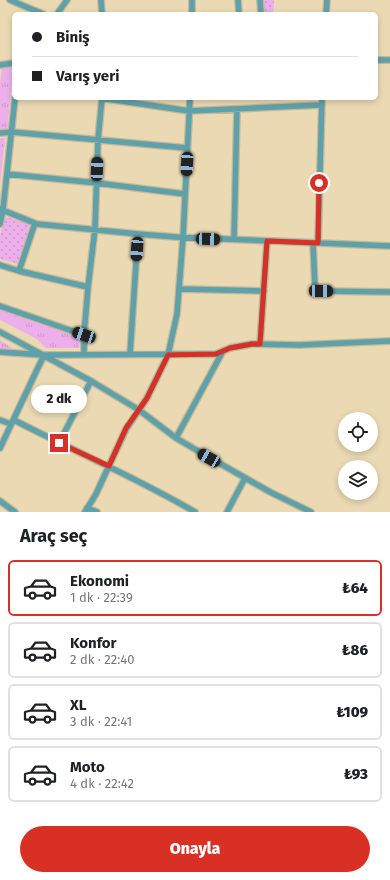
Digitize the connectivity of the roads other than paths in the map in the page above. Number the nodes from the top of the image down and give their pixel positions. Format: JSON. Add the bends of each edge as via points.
{"nodes":[{"id":1,"x":12,"y":0,"type":"edge"},
{"id":2,"x":67,"y":0,"type":"edge"},
{"id":3,"x":101,"y":0,"type":"edge"},
{"id":4,"x":192,"y":0,"type":"edge"},
{"id":5,"x":238,"y":0,"type":"edge"},
{"id":6,"x":260,"y":0,"type":"edge"},
{"id":7,"x":327,"y":0,"type":"edge"},
{"id":8,"x":39,"y":12,"type":"edge"},
{"id":9,"x":58,"y":12,"type":"edge"},
{"id":10,"x":102,"y":12,"type":"edge"},
{"id":11,"x":192,"y":12,"type":"edge"},
{"id":12,"x":238,"y":12,"type":"edge"},
{"id":13,"x":261,"y":12,"type":"edge"},
{"id":14,"x":326,"y":12,"type":"edge"},
{"id":15,"x":378,"y":60,"type":"edge"},
{"id":16,"x":390,"y":60,"type":"edge"},
{"id":17,"x":11,"y":63,"type":"edge"},
{"id":18,"x":0,"y":65,"type":"edge"},
{"id":19,"x":15,"y":100,"type":"edge"},
{"id":20,"x":102,"y":100,"type":"edge"},
{"id":21,"x":115,"y":100,"type":"edge"},
{"id":22,"x":190,"y":100,"type":"edge"},
{"id":23,"x":322,"y":100,"type":"edge"},
{"id":24,"x":322,"y":105,"type":"junction"},
{"id":25,"x":237,"y":109,"type":"junction"},
{"id":26,"x":189,"y":111,"type":"junction"},
{"id":27,"x":12,"y":132,"type":"junction"},
{"id":28,"x":0,"y":134,"type":"edge"},
{"id":29,"x":98,"y":140,"type":"junction"},
{"id":30,"x":187,"y":148,"type":"junction"},
{"id":31,"x":7,"y":174,"type":"junction"},
{"id":32,"x":97,"y":183,"type":"junction"},
{"id":33,"x":185,"y":194,"type":"junction"},
{"id":34,"x":2,"y":210,"type":"edge"},
{"id":35,"x":35,"y":223,"type":"junction"},
{"id":36,"x":0,"y":224,"type":"edge"},
{"id":37,"x":95,"y":229,"type":"junction"},
{"id":38,"x":138,"y":234,"type":"junction"},
{"id":39,"x":183,"y":238,"type":"junction"},
{"id":40,"x":234,"y":240,"type":"junction"},
{"id":41,"x":267,"y":241,"type":"junction"},
{"id":42,"x":315,"y":243,"type":"junction"},
{"id":43,"x":390,"y":246,"type":"edge"},
{"id":44,"x":0,"y":265,"type":"edge"},
{"id":45,"x":19,"y":271,"type":"junction"},
{"id":46,"x":88,"y":287,"type":"junction"},
{"id":47,"x":179,"y":289,"type":"junction"},
{"id":48,"x":264,"y":291,"type":"junction"},
{"id":49,"x":390,"y":292,"type":"edge"},
{"id":50,"x":0,"y":306,"type":"edge"},
{"id":51,"x":0,"y":332,"type":"edge"},
{"id":52,"x":84,"y":335,"type":"junction"},
{"id":53,"x":390,"y":341,"type":"edge"},
{"id":54,"x":260,"y":344,"type":"junction"},
{"id":55,"x":223,"y":351,"type":"junction"},
{"id":56,"x":0,"y":352,"type":"edge"},
{"id":57,"x":130,"y":354,"type":"junction"},
{"id":58,"x":84,"y":355,"type":"junction"},
{"id":59,"x":168,"y":355,"type":"junction"},
{"id":60,"x":44,"y":356,"type":"junction"},
{"id":61,"x":91,"y":381,"type":"junction"},
{"id":62,"x":139,"y":410,"type":"junction"},
{"id":63,"x":0,"y":420,"type":"edge"},
{"id":64,"x":12,"y":422,"type":"junction"},
{"id":65,"x":176,"y":438,"type":"junction"},
{"id":66,"x":59,"y":443,"type":"junction"},
{"id":67,"x":0,"y":448,"type":"edge"},
{"id":68,"x":109,"y":466,"type":"junction"},
{"id":69,"x":244,"y":478,"type":"junction"},
{"id":70,"x":0,"y":501,"type":"edge"},
{"id":71,"x":86,"y":510,"type":"edge"},
{"id":72,"x":15,"y":512,"type":"edge"},
{"id":73,"x":97,"y":512,"type":"edge"},
{"id":74,"x":195,"y":512,"type":"edge"},
{"id":75,"x":227,"y":512,"type":"edge"},
{"id":76,"x":311,"y":512,"type":"edge"}],
"edges":[{"from":1,"to":8,"type":"street"},
{"from":2,"to":9,"type":"street"},
{"from":3,"to":10,"type":"street"},
{"from":4,"to":11,"type":"street"},
{"from":5,"to":12,"type":"street"},
{"from":6,"to":13,"type":"street"},
{"from":7,"to":14,"type":"street"},
{"from":15,"to":16,"type":"street"},
{"from":17,"to":18,"type":"street"},
{"from":19,"to":27,"type":"street"},
{"from":20,"to":29,"type":"street"},
{"from":21,"to":26,"type":"street"},
{"from":22,"to":26,"type":"street"},
{"from":23,"to":24,"type":"street"},
{"from":24,"to":25,"type":"street"},
{"from":24,"to":42,"type":"street"},
{"from":25,"to":26,"type":"street"},
{"from":25,"to":40,"type":"street"},
{"from":26,"to":30,"type":"street"},
{"from":27,"to":28,"type":"street"},
{"from":27,"to":29,"type":"street"},
{"from":27,"to":31,"type":"street"},
{"from":29,"to":30,"type":"street"},
{"from":29,"to":32,"type":"street"},
{"from":30,"to":33,"type":"street"},
{"from":31,"to":32,"type":"street"},
{"from":31,"to":34,"type":"street"},
{"from":32,"to":33,"type":"street"},
{"from":32,"to":37,"type":"street"},
{"from":33,"to":39,"type":"street"},
{"from":34,"to":35,"type":"street"},
{"from":34,"to":36,"type":"street"},
{"from":35,"to":37,"type":"street"},
{"from":35,"to":45,"type":"street"},
{"from":37,"to":38,"type":"street"},
{"from":37,"to":46,"type":"street"},
{"from":38,"to":39,"type":"street"},
{"from":38,"to":57,"type":"street"},
{"from":39,"to":40,"type":"street"},
{"from":39,"to":47,"type":"street"},
{"from":40,"to":41,"type":"street"},
{"from":41,"to":42,"type":"street"},
{"from":41,"to":48,"type":"street"},
{"from":42,"to":43,"type":"street"},
{"from":42,"to":49,"type":"street","via":[[315,287],[318,290]]},
{"from":44,"to":45,"type":"street"},
{"from":45,"to":46,"type":"street"},
{"from":46,"to":52,"type":"street"},
{"from":47,"to":48,"type":"street"},
{"from":47,"to":59,"type":"street","via":[[177,314]]},
{"from":48,"to":54,"type":"street"},
{"from":50,"to":52,"type":"street"},
{"from":51,"to":60,"type":"street"},
{"from":52,"to":58,"type":"street"},
{"from":53,"to":54,"type":"street"},
{"from":54,"to":55,"type":"street"},
{"from":55,"to":59,"type":"street","via":[[216,354]]},
{"from":55,"to":65,"type":"street"},
{"from":56,"to":60,"type":"street"},
{"from":57,"to":58,"type":"street"},
{"from":57,"to":59,"type":"street"},
{"from":58,"to":60,"type":"street"},
{"from":59,"to":62,"type":"street"},
{"from":60,"to":61,"type":"street"},
{"from":60,"to":64,"type":"street"},
{"from":61,"to":62,"type":"street"},
{"from":61,"to":66,"type":"street"},
{"from":62,"to":65,"type":"street"},
{"from":62,"to":68,"type":"street","via":[[126,428]]},
{"from":63,"to":64,"type":"street"},
{"from":64,"to":66,"type":"street"},
{"from":64,"to":67,"type":"street"},
{"from":65,"to":69,"type":"street"},
{"from":66,"to":68,"type":"street"},
{"from":68,"to":71,"type":"street"},
{"from":68,"to":74,"type":"street"},
{"from":69,"to":75,"type":"street"},
{"from":69,"to":76,"type":"street"},
{"from":70,"to":72,"type":"street"},
{"from":71,"to":73,"type":"street"}]}
